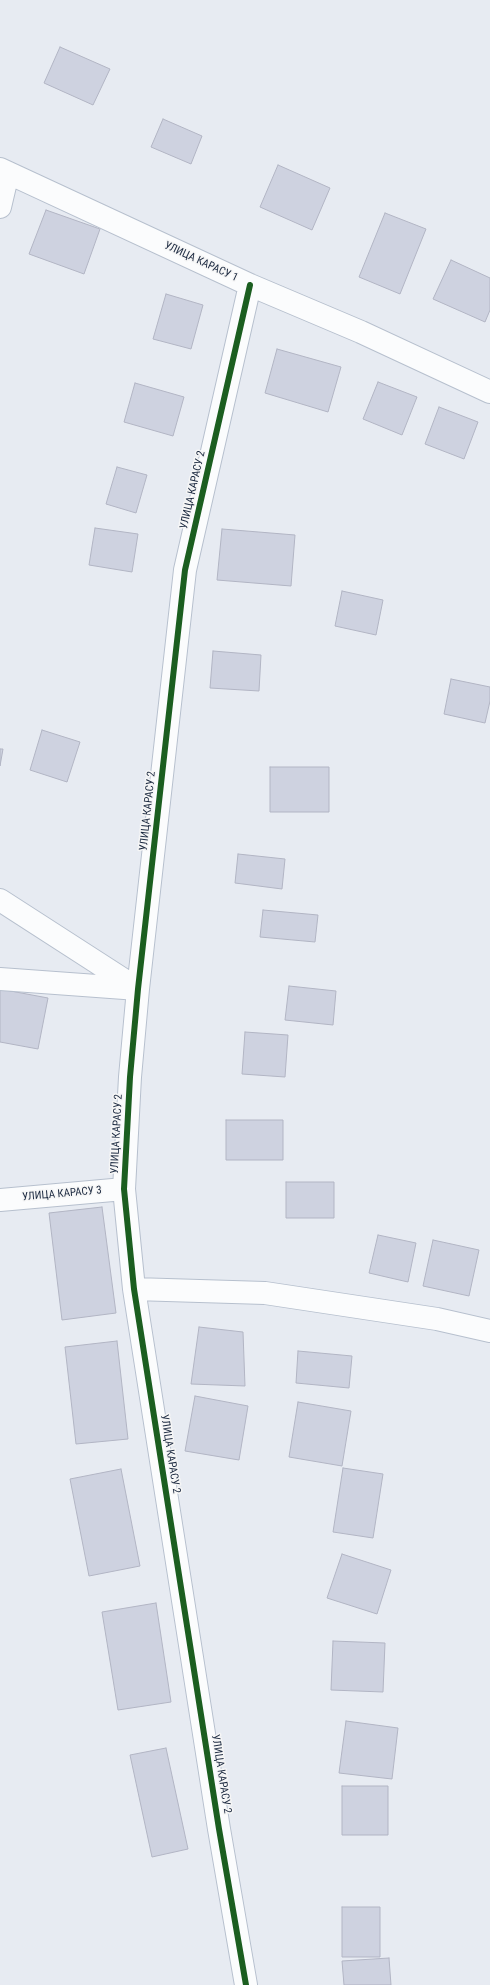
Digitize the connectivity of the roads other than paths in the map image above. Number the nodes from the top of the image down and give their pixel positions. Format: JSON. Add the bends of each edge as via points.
{"nodes":[{"id":1,"x":4,"y":171,"type":"edge"},
{"id":2,"x":0,"y":207,"type":"edge"},
{"id":3,"x":250,"y":285,"type":"junction"},
{"id":4,"x":490,"y":392,"type":"edge"},
{"id":5,"x":0,"y":900,"type":"edge"},
{"id":6,"x":0,"y":979,"type":"edge"},
{"id":7,"x":138,"y":990,"type":"junction"},
{"id":8,"x":124,"y":1189,"type":"junction"},
{"id":9,"x":0,"y":1200,"type":"edge"},
{"id":10,"x":134,"y":1289,"type":"junction"},
{"id":11,"x":490,"y":1331,"type":"edge"},
{"id":12,"x":246,"y":1985,"type":"edge"}],
"edges":[{"from":1,"to":2,"type":"street"},
{"from":1,"to":3,"type":"street","name":"УЛИЦА КАРАСУ 1"},
{"from":3,"to":4,"type":"street","name":"УЛИЦА КАРАСУ 1","via":[[361,332]]},
{"from":3,"to":7,"type":"street","name":"УЛИЦА КАРАСУ 2","via":[[185,570]]},
{"from":5,"to":7,"type":"street"},
{"from":6,"to":7,"type":"street"},
{"from":7,"to":8,"type":"street","name":"УЛИЦА КАРАСУ 2"},
{"from":8,"to":9,"type":"street","name":"УЛИЦА КАРАСУ 3"},
{"from":8,"to":10,"type":"street","name":"УЛИЦА КАРАСУ 2"},
{"from":10,"to":11,"type":"street","via":[[265,1293],[437,1320]]},
{"from":10,"to":12,"type":"street","name":"УЛИЦА КАРАСУ 2"}]}
